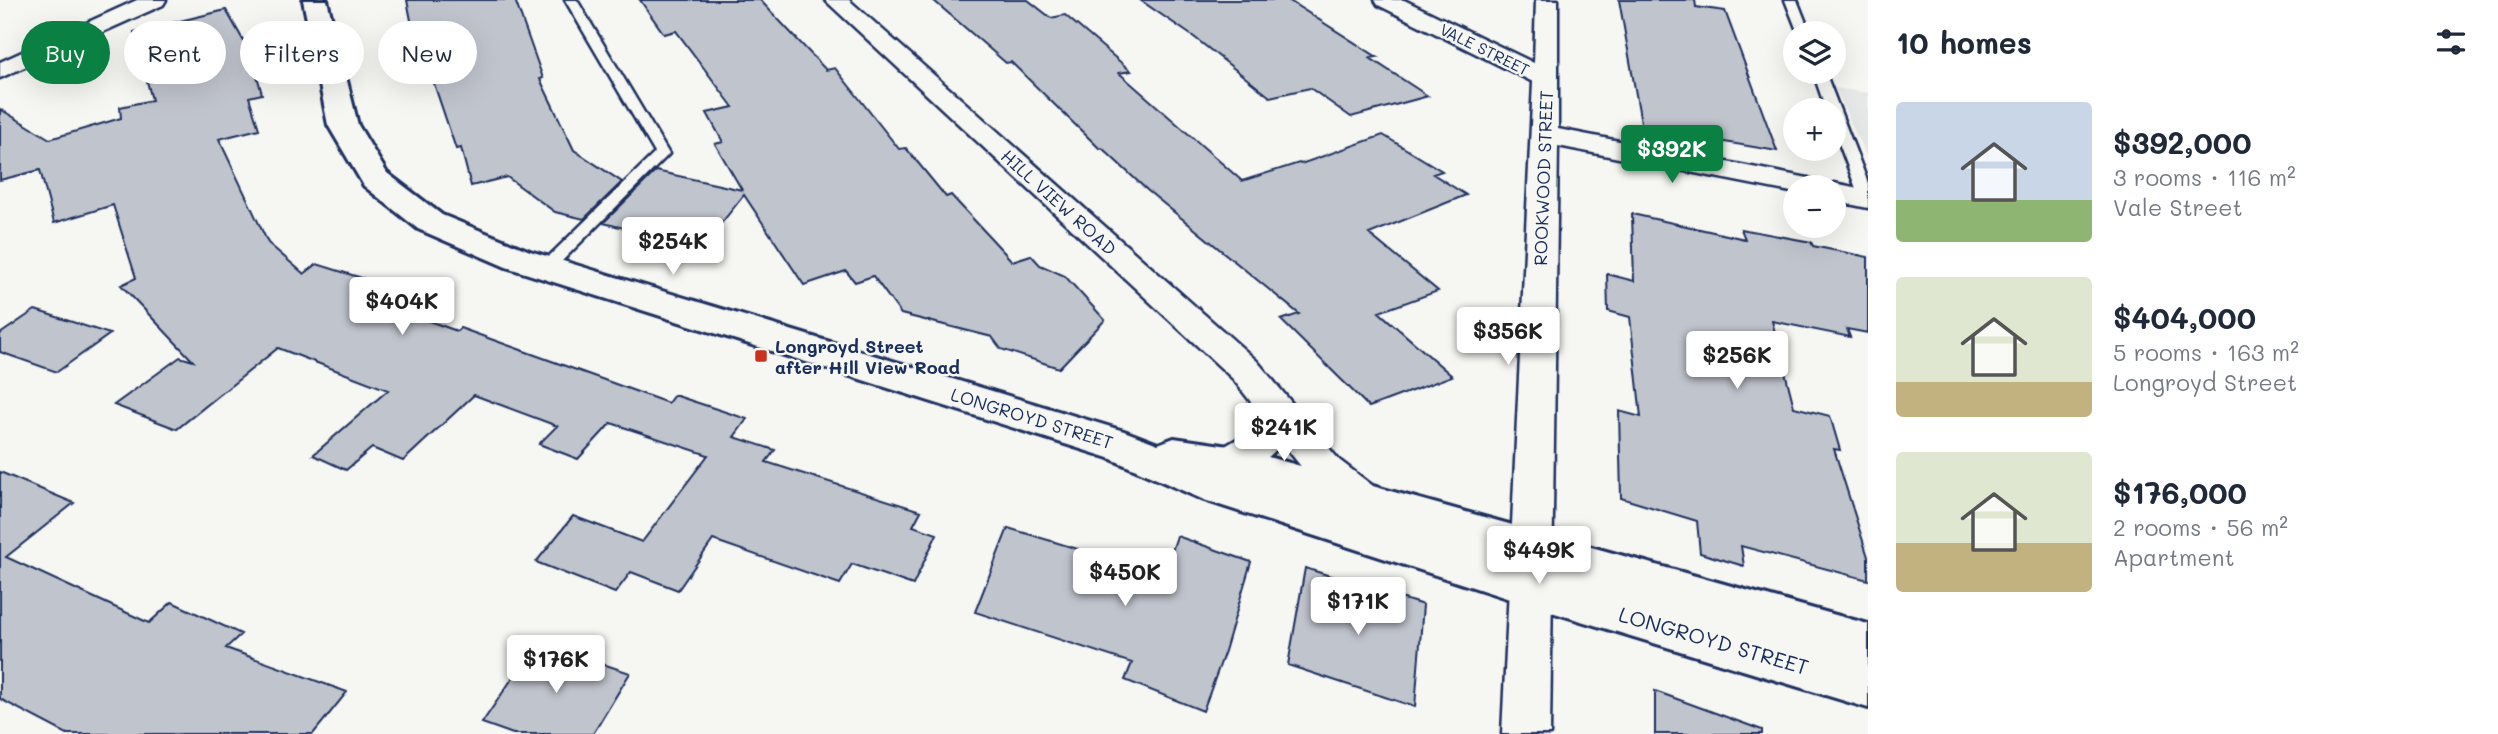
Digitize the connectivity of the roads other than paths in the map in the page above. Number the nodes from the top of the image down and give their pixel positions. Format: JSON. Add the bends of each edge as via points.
{"nodes":[{"id":1,"x":155,"y":0,"type":"edge"},
{"id":2,"x":316,"y":0,"type":"edge"},
{"id":3,"x":572,"y":0,"type":"edge"},
{"id":4,"x":836,"y":0,"type":"edge"},
{"id":5,"x":1387,"y":0,"type":"edge"},
{"id":6,"x":1547,"y":0,"type":"edge"},
{"id":7,"x":1791,"y":0,"type":"edge"},
{"id":8,"x":1799,"y":21,"type":"edge"},
{"id":9,"x":0,"y":71,"type":"edge"},
{"id":10,"x":1546,"y":79,"type":"junction"},
{"id":11,"x":1545,"y":135,"type":"junction"},
{"id":12,"x":1846,"y":142,"type":"edge"},
{"id":13,"x":1783,"y":182,"type":"edge"},
{"id":14,"x":1846,"y":194,"type":"edge"},
{"id":15,"x":1868,"y":199,"type":"edge"},
{"id":16,"x":547,"y":267,"type":"junction"},
{"id":17,"x":1277,"y":409,"type":"junction"},
{"id":18,"x":1124,"y":447,"type":"junction"},
{"id":19,"x":1229,"y":461,"type":"junction"},
{"id":20,"x":1363,"y":500,"type":"junction"},
{"id":21,"x":1529,"y":567,"type":"junction"},
{"id":22,"x":1868,"y":646,"type":"edge"},
{"id":23,"x":1868,"y":685,"type":"edge"},
{"id":24,"x":1526,"y":734,"type":"edge"}],
"edges":[{"from":1,"to":9,"type":"street"},
{"from":2,"to":16,"type":"main road","name":"LONGROYD STREET","via":[[343,125],[375,179],[430,222]]},
{"from":3,"to":16,"type":"lane","via":[[662,154]]},
{"from":4,"to":17,"type":"street","name":"HILL VIEW ROAD","via":[[1245,370]]},
{"from":5,"to":10,"type":"street","name":"VALE STREET"},
{"from":6,"to":10,"type":"street","name":"ROOKWOOD STREET"},
{"from":7,"to":8,"type":"lane"},
{"from":10,"to":11,"type":"street","name":"ROOKWOOD STREET"},
{"from":11,"to":13,"type":"street"},
{"from":11,"to":21,"type":"street","name":"ROOKWOOD STREET"},
{"from":12,"to":15,"type":"lane"},
{"from":14,"to":15,"type":"street"},
{"from":16,"to":18,"type":"main road","name":"LONGROYD STREET"},
{"from":17,"to":19,"type":"street","via":[[1265,441]]},
{"from":17,"to":20,"type":"street","name":"HILL VIEW ROAD","via":[[1325,470]]},
{"from":18,"to":19,"type":"main road","name":"LONGROYD STREET"},
{"from":18,"to":21,"type":"main road","name":"LONGROYD STREET","via":[[1219,488]]},
{"from":19,"to":20,"type":"main road","name":"LONGROYD STREET"},
{"from":20,"to":21,"type":"main road","name":"LONGROYD STREET"},
{"from":21,"to":22,"type":"main road","name":"LONGROYD STREET"},
{"from":21,"to":23,"type":"main road","name":"LONGROYD STREET"},
{"from":21,"to":24,"type":"street","name":"ROOKWOOD STREET"}]}
